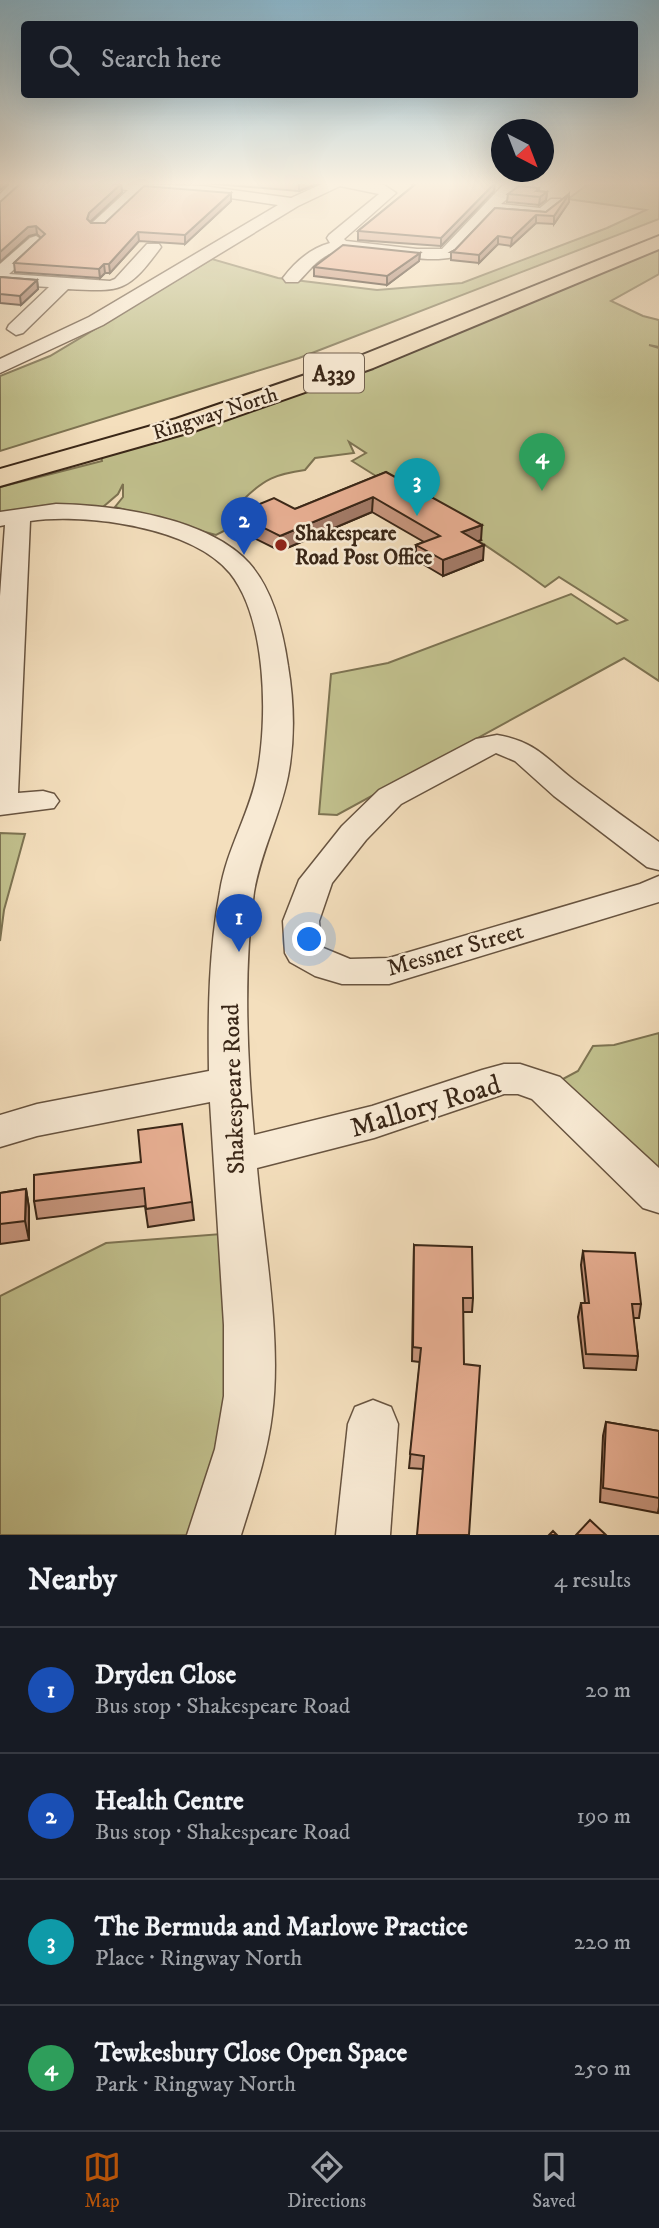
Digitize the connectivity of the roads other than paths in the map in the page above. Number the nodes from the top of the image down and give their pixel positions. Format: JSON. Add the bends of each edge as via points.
{"nodes":[{"id":1,"x":21,"y":255,"type":"edge"},
{"id":2,"x":146,"y":255,"type":"edge"},
{"id":3,"x":207,"y":255,"type":"edge"},
{"id":4,"x":319,"y":255,"type":"edge"},
{"id":5,"x":405,"y":255,"type":"edge"},
{"id":6,"x":442,"y":255,"type":"edge"},
{"id":7,"x":588,"y":255,"type":"edge"},
{"id":8,"x":628,"y":255,"type":"edge"},
{"id":9,"x":272,"y":269,"type":"dead end"},
{"id":10,"x":0,"y":274,"type":"edge"},
{"id":11,"x":0,"y":279,"type":"edge"},
{"id":12,"x":64,"y":283,"type":"junction"},
{"id":13,"x":16,"y":329,"type":"dead end"},
{"id":14,"x":0,"y":367,"type":"edge"},
{"id":15,"x":0,"y":461,"type":"edge"},
{"id":16,"x":0,"y":478,"type":"edge"},
{"id":17,"x":9,"y":517,"type":"edge"},
{"id":18,"x":43,"y":801,"type":"dead end"},
{"id":19,"x":1,"y":805,"type":"edge"},
{"id":20,"x":657,"y":885,"type":"edge"},
{"id":21,"x":229,"y":1083,"type":"junction"},
{"id":22,"x":0,"y":1131,"type":"edge"},
{"id":23,"x":235,"y":1157,"type":"junction"},
{"id":24,"x":659,"y":1195,"type":"edge"},
{"id":25,"x":373,"y":1424,"type":"dead end"},
{"id":26,"x":214,"y":1535,"type":"edge"},
{"id":27,"x":363,"y":1535,"type":"edge"}],
"edges":[{"from":1,"to":10,"type":"street"},
{"from":2,"to":12,"type":"street","via":[[121,283]]},
{"from":3,"to":14,"type":"street","via":[[96,321]]},
{"from":4,"to":9,"type":"street","via":[[295,276]]},
{"from":5,"to":6,"type":"street"},
{"from":7,"to":15,"type":"highway","name":"Ringway North","number":"A339","via":[[346,349]]},
{"from":8,"to":16,"type":"highway","name":"Ringway North","number":"A339","via":[[364,363],[185,425]]},
{"from":11,"to":12,"type":"street"},
{"from":12,"to":13,"type":"street"},
{"from":17,"to":19,"type":"street"},
{"from":17,"to":21,"type":"street","name":"Shakespeare Road","via":[[54,511],[106,514],[153,525],[193,538],[234,562],[252,588],[276,674],[278,747],[267,799],[249,840],[233,923]]},
{"from":18,"to":19,"type":"street"},
{"from":20,"to":20,"type":"street","name":"Messner Street","via":[[426,961],[359,974],[314,961],[303,953],[300,940],[301,921],[316,880],[390,797],[496,744],[526,754]]},
{"from":21,"to":22,"type":"street","via":[[37,1119]]},
{"from":21,"to":23,"type":"street","name":"Shakespeare Road"},
{"from":23,"to":24,"type":"street","name":"Mallory Road","via":[[374,1122],[482,1085],[520,1079],[546,1088]]},
{"from":23,"to":26,"type":"street","name":"Shakespeare Road","via":[[249,1398],[238,1462]]},
{"from":25,"to":27,"type":"street"}]}
